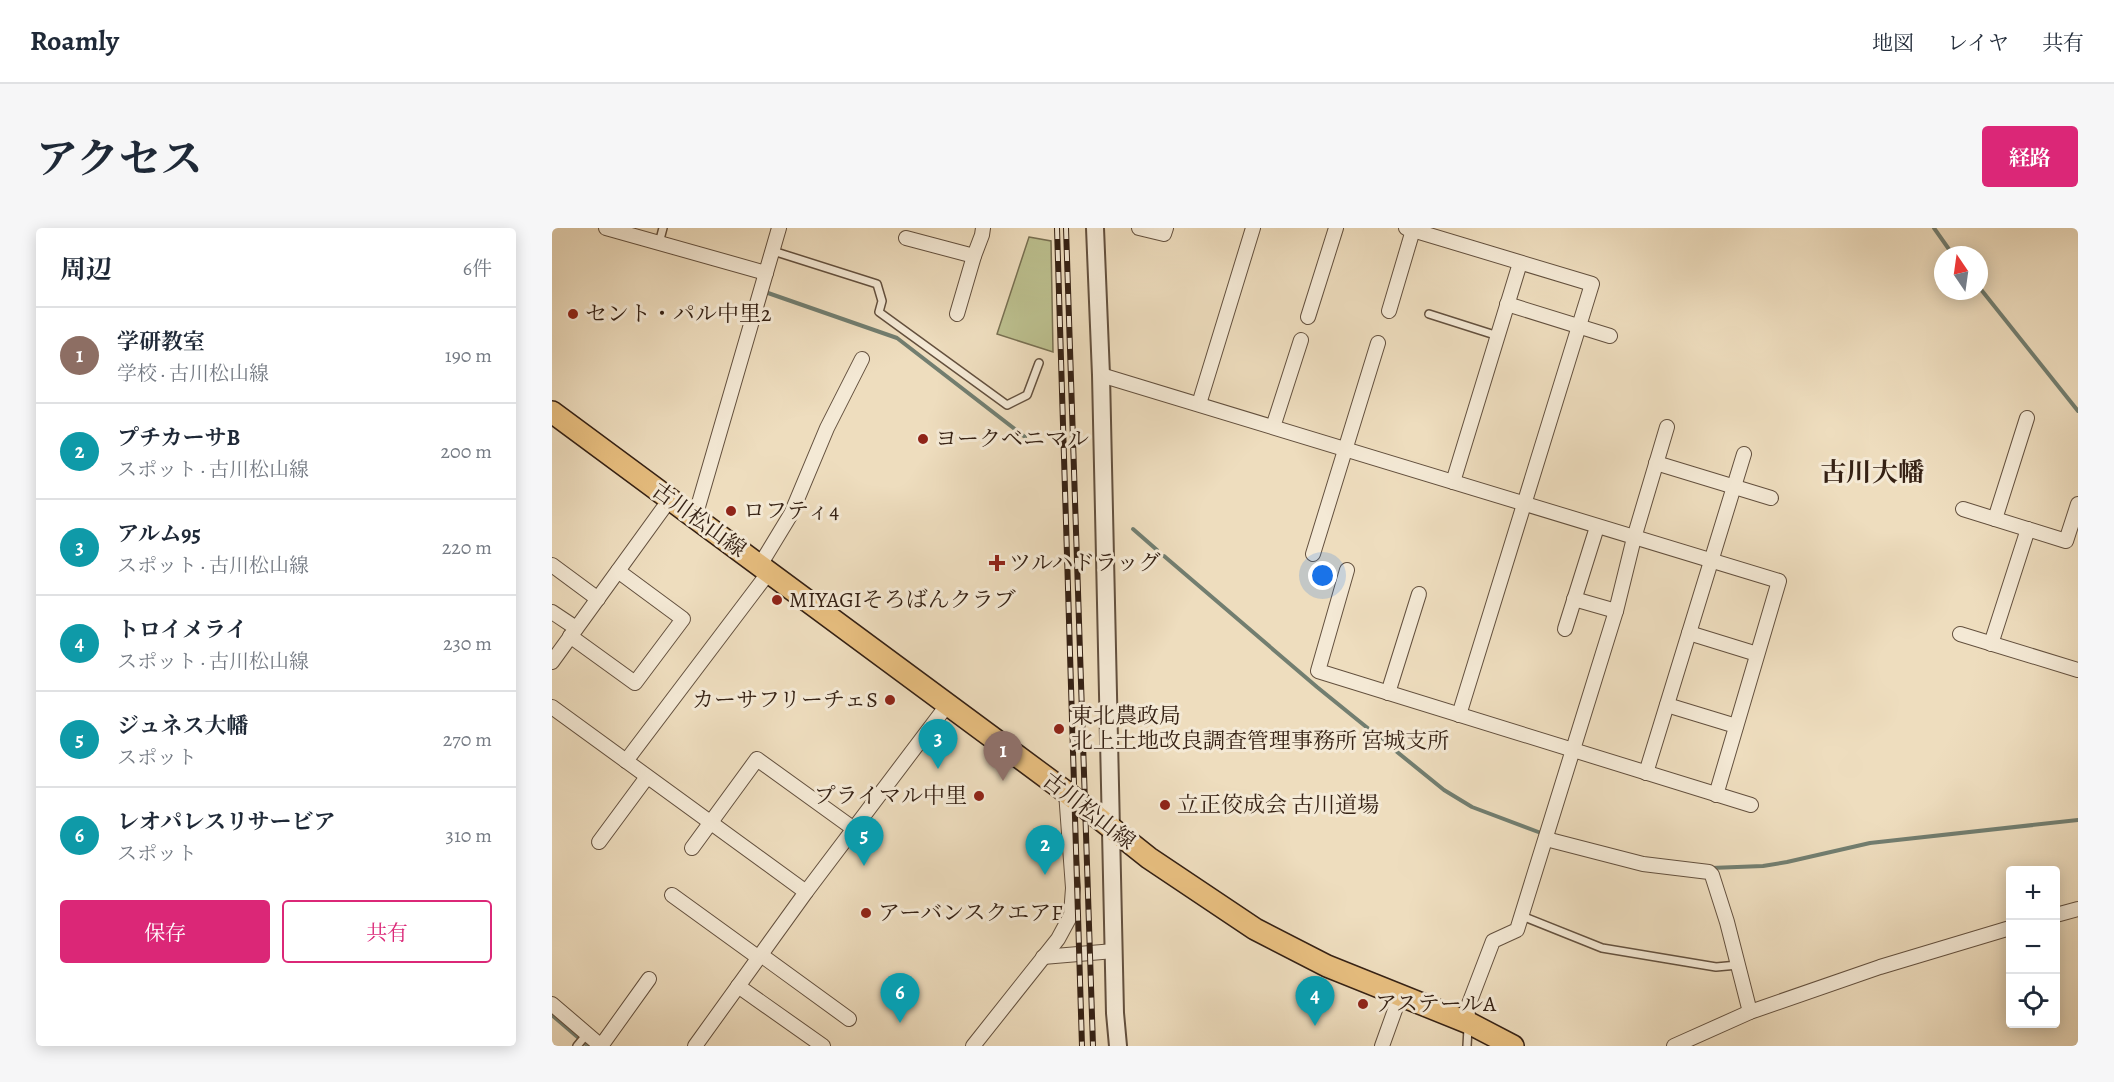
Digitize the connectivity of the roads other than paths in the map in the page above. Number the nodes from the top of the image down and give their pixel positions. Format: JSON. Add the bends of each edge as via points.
{"nodes":[{"id":1,"x":606,"y":228,"type":"edge"},
{"id":2,"x":663,"y":228,"type":"edge"},
{"id":3,"x":779,"y":228,"type":"edge"},
{"id":4,"x":983,"y":228,"type":"edge"},
{"id":5,"x":1095,"y":228,"type":"edge"},
{"id":6,"x":1138,"y":228,"type":"edge"},
{"id":7,"x":1166,"y":228,"type":"edge"},
{"id":8,"x":1252,"y":228,"type":"edge"},
{"id":9,"x":1336,"y":228,"type":"edge"},
{"id":10,"x":1410,"y":229,"type":"edge"},
{"id":11,"x":906,"y":237,"type":"dead end"},
{"id":12,"x":658,"y":244,"type":"junction"},
{"id":13,"x":773,"y":251,"type":"junction"},
{"id":14,"x":974,"y":256,"type":"junction"},
{"id":15,"x":1520,"y":262,"type":"junction"},
{"id":16,"x":766,"y":273,"type":"junction"},
{"id":17,"x":1508,"y":304,"type":"junction"},
{"id":18,"x":1389,"y":311,"type":"dead end"},
{"id":19,"x":957,"y":314,"type":"dead end"},
{"id":20,"x":1429,"y":314,"type":"dead end"},
{"id":21,"x":1308,"y":317,"type":"dead end"},
{"id":22,"x":1579,"y":326,"type":"junction"},
{"id":23,"x":1498,"y":336,"type":"junction"},
{"id":24,"x":1610,"y":336,"type":"dead end"},
{"id":25,"x":1300,"y":340,"type":"dead end"},
{"id":26,"x":1378,"y":343,"type":"dead end"},
{"id":27,"x":862,"y":359,"type":"dead end"},
{"id":28,"x":1039,"y":363,"type":"dead end"},
{"id":29,"x":1101,"y":375,"type":"junction"},
{"id":30,"x":1199,"y":404,"type":"junction"},
{"id":31,"x":552,"y":412,"type":"edge"},
{"id":32,"x":2027,"y":418,"type":"dead end"},
{"id":33,"x":1273,"y":427,"type":"junction"},
{"id":34,"x":1667,"y":427,"type":"dead end"},
{"id":35,"x":1345,"y":449,"type":"junction"},
{"id":36,"x":1744,"y":454,"type":"dead end"},
{"id":37,"x":1656,"y":463,"type":"junction"},
{"id":38,"x":1454,"y":482,"type":"junction"},
{"id":39,"x":1733,"y":487,"type":"junction"},
{"id":40,"x":1771,"y":498,"type":"dead end"},
{"id":41,"x":670,"y":499,"type":"junction"},
{"id":42,"x":1524,"y":504,"type":"junction"},
{"id":43,"x":2078,"y":504,"type":"edge"},
{"id":44,"x":1963,"y":509,"type":"dead end"},
{"id":45,"x":695,"y":517,"type":"junction"},
{"id":46,"x":1995,"y":519,"type":"junction"},
{"id":47,"x":1597,"y":526,"type":"junction"},
{"id":48,"x":2028,"y":529,"type":"junction"},
{"id":49,"x":1634,"y":538,"type":"junction"},
{"id":50,"x":1313,"y":554,"type":"dead end"},
{"id":51,"x":1711,"y":561,"type":"junction"},
{"id":52,"x":552,"y":565,"type":"edge"},
{"id":53,"x":765,"y":569,"type":"junction"},
{"id":54,"x":618,"y":570,"type":"junction"},
{"id":55,"x":1347,"y":570,"type":"dead end"},
{"id":56,"x":1419,"y":594,"type":"dead end"},
{"id":57,"x":598,"y":599,"type":"junction"},
{"id":58,"x":1574,"y":599,"type":"junction"},
{"id":59,"x":1616,"y":611,"type":"junction"},
{"id":60,"x":552,"y":612,"type":"edge"},
{"id":61,"x":1565,"y":629,"type":"dead end"},
{"id":62,"x":573,"y":632,"type":"junction"},
{"id":63,"x":1689,"y":633,"type":"junction"},
{"id":64,"x":1960,"y":634,"type":"dead end"},
{"id":65,"x":1991,"y":644,"type":"junction"},
{"id":66,"x":1757,"y":654,"type":"junction"},
{"id":67,"x":552,"y":660,"type":"edge"},
{"id":68,"x":2078,"y":670,"type":"edge"},
{"id":69,"x":1388,"y":693,"type":"junction"},
{"id":70,"x":948,"y":704,"type":"junction"},
{"id":71,"x":1666,"y":705,"type":"junction"},
{"id":72,"x":552,"y":707,"type":"edge"},
{"id":73,"x":1460,"y":715,"type":"junction"},
{"id":74,"x":1736,"y":726,"type":"junction"},
{"id":75,"x":1573,"y":750,"type":"junction"},
{"id":76,"x":626,"y":761,"type":"junction"},
{"id":77,"x":1646,"y":773,"type":"junction"},
{"id":78,"x":647,"y":777,"type":"junction"},
{"id":79,"x":1066,"y":792,"type":"junction"},
{"id":80,"x":1716,"y":795,"type":"junction"},
{"id":81,"x":1751,"y":806,"type":"dead end"},
{"id":82,"x":711,"y":823,"type":"junction"},
{"id":83,"x":854,"y":829,"type":"junction"},
{"id":84,"x":1112,"y":830,"type":"junction"},
{"id":85,"x":1546,"y":838,"type":"junction"},
{"id":86,"x":599,"y":842,"type":"dead end"},
{"id":87,"x":692,"y":848,"type":"dead end"},
{"id":88,"x":806,"y":892,"type":"junction"},
{"id":89,"x":672,"y":895,"type":"dead end"},
{"id":90,"x":2078,"y":909,"type":"edge"},
{"id":91,"x":2060,"y":914,"type":"edge"},
{"id":92,"x":1522,"y":916,"type":"junction"},
{"id":93,"x":2006,"y":929,"type":"edge"},
{"id":94,"x":1114,"y":951,"type":"junction"},
{"id":95,"x":760,"y":956,"type":"junction"},
{"id":96,"x":1043,"y":957,"type":"junction"},
{"id":97,"x":1738,"y":965,"type":"junction"},
{"id":98,"x":650,"y":979,"type":"dead end"},
{"id":99,"x":738,"y":986,"type":"junction"},
{"id":100,"x":1400,"y":996,"type":"junction"},
{"id":101,"x":552,"y":1004,"type":"edge"},
{"id":102,"x":1750,"y":1012,"type":"junction"},
{"id":103,"x":849,"y":1019,"type":"dead end"},
{"id":104,"x":1469,"y":1023,"type":"junction"},
{"id":105,"x":587,"y":1034,"type":"junction"},
{"id":106,"x":696,"y":1045,"type":"edge"},
{"id":107,"x":577,"y":1046,"type":"edge"},
{"id":108,"x":601,"y":1046,"type":"edge"},
{"id":109,"x":823,"y":1046,"type":"edge"},
{"id":110,"x":974,"y":1046,"type":"edge"},
{"id":111,"x":1118,"y":1046,"type":"edge"},
{"id":112,"x":1382,"y":1046,"type":"edge"},
{"id":113,"x":1467,"y":1046,"type":"edge"},
{"id":114,"x":1514,"y":1046,"type":"edge"},
{"id":115,"x":1674,"y":1046,"type":"edge"}],
"edges":[{"from":1,"to":12,"type":"street"},
{"from":2,"to":12,"type":"lane"},
{"from":3,"to":13,"type":"street"},
{"from":4,"to":14,"type":"street"},
{"from":5,"to":29,"type":"street"},
{"from":6,"to":7,"type":"street","via":[[1164,234]]},
{"from":8,"to":30,"type":"street"},
{"from":9,"to":21,"type":"street"},
{"from":10,"to":15,"type":"street"},
{"from":10,"to":18,"type":"street"},
{"from":11,"to":14,"type":"street"},
{"from":12,"to":16,"type":"street"},
{"from":13,"to":16,"type":"street"},
{"from":13,"to":28,"type":"lane","via":[[878,284],[882,301],[879,312],[1007,405],[1027,395]]},
{"from":14,"to":19,"type":"street"},
{"from":15,"to":17,"type":"street"},
{"from":15,"to":22,"type":"street","via":[[1592,284]]},
{"from":16,"to":45,"type":"street"},
{"from":17,"to":22,"type":"street"},
{"from":17,"to":23,"type":"street"},
{"from":20,"to":23,"type":"lane"},
{"from":22,"to":24,"type":"street"},
{"from":22,"to":42,"type":"street"},
{"from":23,"to":38,"type":"street"},
{"from":25,"to":33,"type":"street"},
{"from":26,"to":35,"type":"street"},
{"from":27,"to":53,"type":"street"},
{"from":29,"to":30,"type":"street"},
{"from":29,"to":84,"type":"street"},
{"from":30,"to":33,"type":"street"},
{"from":31,"to":41,"type":"main road","name":"古川松山線"},
{"from":32,"to":46,"type":"street"},
{"from":33,"to":35,"type":"street"},
{"from":34,"to":37,"type":"street"},
{"from":35,"to":38,"type":"street"},
{"from":35,"to":50,"type":"street"},
{"from":36,"to":39,"type":"street"},
{"from":37,"to":39,"type":"street"},
{"from":37,"to":49,"type":"street"},
{"from":38,"to":42,"type":"street"},
{"from":39,"to":40,"type":"street"},
{"from":39,"to":51,"type":"street"},
{"from":41,"to":45,"type":"main road","name":"古川松山線"},
{"from":41,"to":54,"type":"street"},
{"from":42,"to":47,"type":"street"},
{"from":42,"to":73,"type":"street"},
{"from":43,"to":48,"type":"street","via":[[2066,541]]},
{"from":44,"to":46,"type":"street"},
{"from":45,"to":53,"type":"main road","name":"古川松山線"},
{"from":46,"to":48,"type":"street"},
{"from":47,"to":49,"type":"street"},
{"from":47,"to":58,"type":"street"},
{"from":48,"to":65,"type":"street"},
{"from":49,"to":51,"type":"street"},
{"from":49,"to":59,"type":"street"},
{"from":51,"to":63,"type":"street"},
{"from":51,"to":66,"type":"street","via":[[1779,580]]},
{"from":52,"to":57,"type":"street"},
{"from":53,"to":70,"type":"main road","name":"古川松山線"},
{"from":53,"to":76,"type":"street"},
{"from":54,"to":57,"type":"street"},
{"from":54,"to":62,"type":"street","via":[[683,619],[635,684]]},
{"from":55,"to":69,"type":"street","via":[[1318,671]]},
{"from":56,"to":69,"type":"street"},
{"from":57,"to":62,"type":"street"},
{"from":58,"to":59,"type":"street"},
{"from":58,"to":61,"type":"street"},
{"from":59,"to":75,"type":"street"},
{"from":60,"to":62,"type":"street"},
{"from":62,"to":67,"type":"street"},
{"from":63,"to":66,"type":"street"},
{"from":63,"to":71,"type":"street"},
{"from":64,"to":65,"type":"street"},
{"from":65,"to":68,"type":"street"},
{"from":66,"to":74,"type":"street"},
{"from":69,"to":73,"type":"street"},
{"from":70,"to":79,"type":"main road","name":"古川松山線"},
{"from":70,"to":83,"type":"street"},
{"from":71,"to":74,"type":"street"},
{"from":71,"to":77,"type":"street"},
{"from":72,"to":76,"type":"street"},
{"from":73,"to":75,"type":"street"},
{"from":74,"to":80,"type":"street"},
{"from":75,"to":77,"type":"street"},
{"from":75,"to":85,"type":"street"},
{"from":76,"to":78,"type":"street"},
{"from":77,"to":80,"type":"street"},
{"from":78,"to":82,"type":"street"},
{"from":78,"to":86,"type":"street"},
{"from":79,"to":84,"type":"main road","name":"古川松山線"},
{"from":79,"to":96,"type":"street","via":[[1073,888],[1071,915]]},
{"from":80,"to":81,"type":"street"},
{"from":82,"to":83,"type":"street","via":[[757,759]]},
{"from":82,"to":87,"type":"street"},
{"from":82,"to":88,"type":"street"},
{"from":83,"to":88,"type":"street"},
{"from":84,"to":94,"type":"street"},
{"from":84,"to":100,"type":"main road","name":"古川松山線","via":[[1255,929],[1327,966]]},
{"from":85,"to":92,"type":"street"},
{"from":85,"to":97,"type":"street","via":[[1643,864],[1709,872]]},
{"from":88,"to":95,"type":"street"},
{"from":89,"to":95,"type":"street"},
{"from":90,"to":91,"type":"street"},
{"from":92,"to":97,"type":"lane","via":[[1602,948],[1716,967]]},
{"from":92,"to":104,"type":"street","via":[[1517,930],[1493,941],[1467,1009]]},
{"from":93,"to":102,"type":"street"},
{"from":94,"to":96,"type":"street"},
{"from":94,"to":111,"type":"street"},
{"from":95,"to":99,"type":"street"},
{"from":95,"to":103,"type":"street"},
{"from":96,"to":110,"type":"street"},
{"from":97,"to":102,"type":"street"},
{"from":98,"to":108,"type":"street"},
{"from":99,"to":106,"type":"street"},
{"from":99,"to":109,"type":"street"},
{"from":100,"to":104,"type":"main road","name":"古川松山線"},
{"from":100,"to":112,"type":"street"},
{"from":101,"to":105,"type":"street"},
{"from":102,"to":115,"type":"street"},
{"from":104,"to":113,"type":"lane"},
{"from":104,"to":114,"type":"main road","name":"古川松山線"},
{"from":105,"to":107,"type":"lane"},
{"from":105,"to":108,"type":"street"}]}
